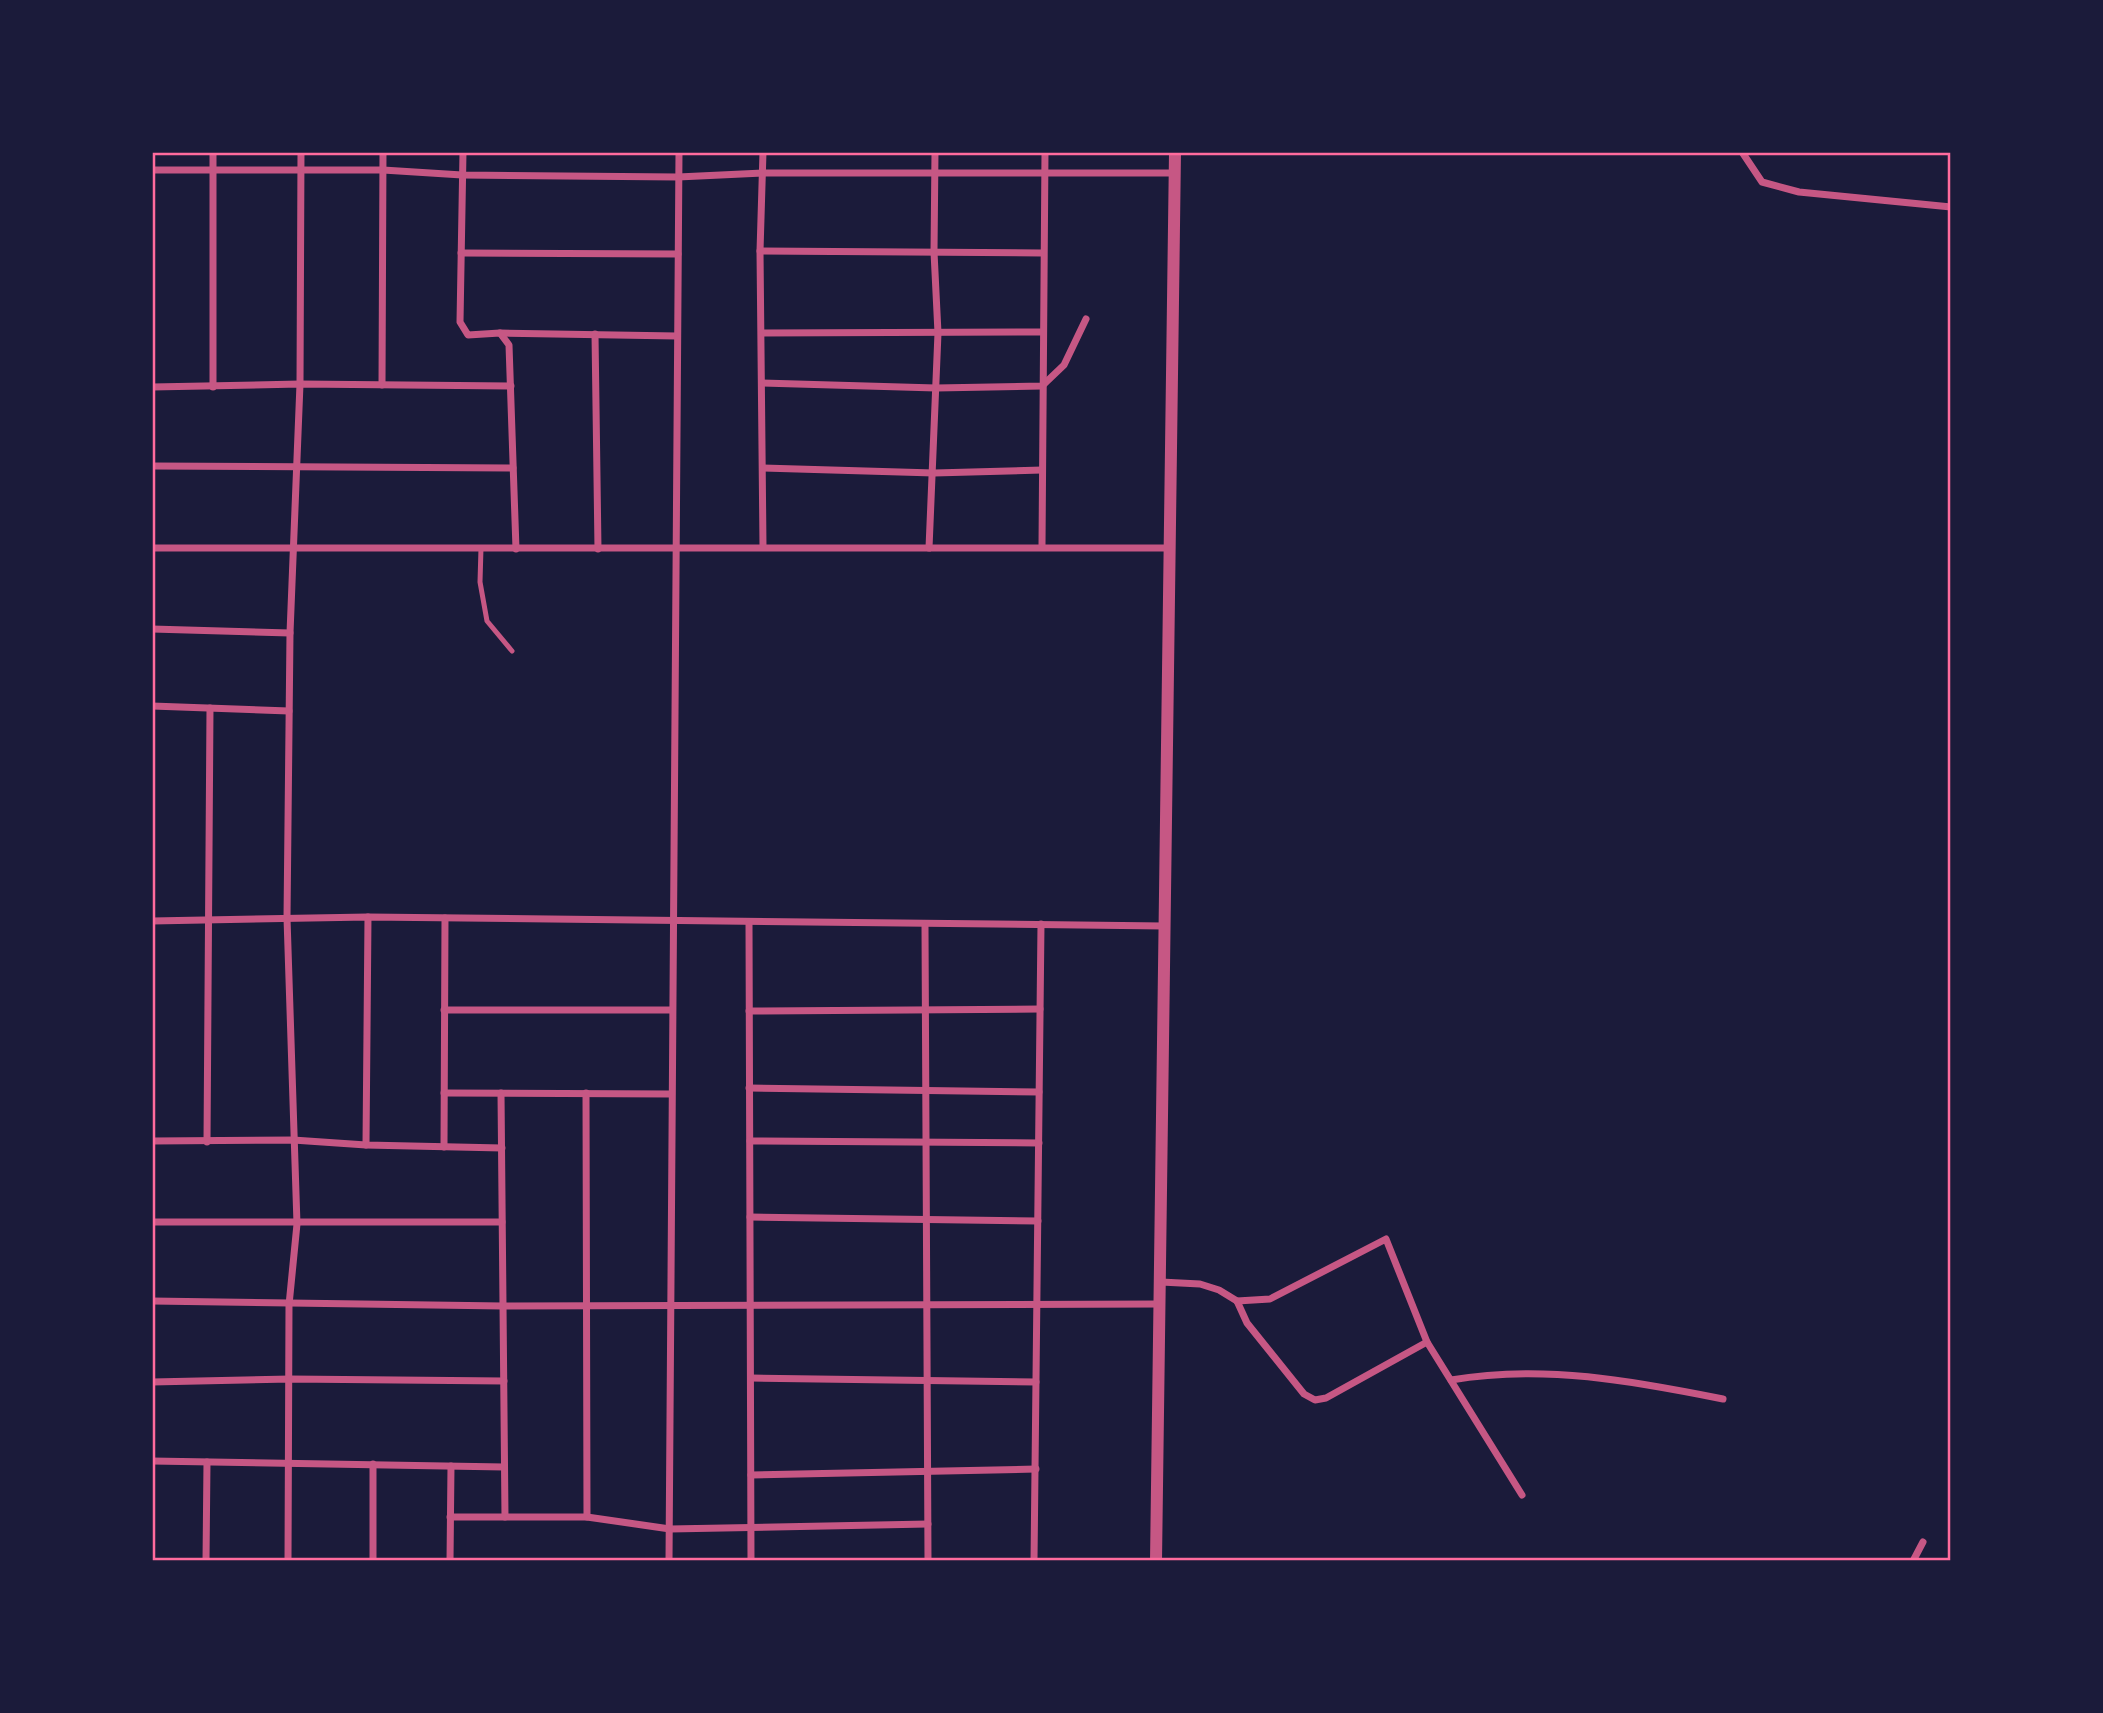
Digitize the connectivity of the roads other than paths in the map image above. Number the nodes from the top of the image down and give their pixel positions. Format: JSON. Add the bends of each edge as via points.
{"nodes":[{"id":1,"x":213,"y":152,"type":"edge"},
{"id":2,"x":301,"y":152,"type":"edge"},
{"id":3,"x":383,"y":152,"type":"edge"},
{"id":4,"x":463,"y":152,"type":"edge"},
{"id":5,"x":678,"y":152,"type":"edge"},
{"id":6,"x":763,"y":152,"type":"edge"},
{"id":7,"x":936,"y":152,"type":"edge"},
{"id":8,"x":1045,"y":152,"type":"edge"},
{"id":9,"x":1175,"y":152,"type":"edge"},
{"id":10,"x":1742,"y":152,"type":"edge"},
{"id":11,"x":301,"y":169,"type":"junction"},
{"id":12,"x":152,"y":170,"type":"edge"},
{"id":13,"x":383,"y":170,"type":"junction"},
{"id":14,"x":213,"y":171,"type":"junction"},
{"id":15,"x":1045,"y":172,"type":"junction"},
{"id":16,"x":763,"y":173,"type":"junction"},
{"id":17,"x":935,"y":173,"type":"junction"},
{"id":18,"x":1173,"y":173,"type":"junction"},
{"id":19,"x":462,"y":175,"type":"junction"},
{"id":20,"x":678,"y":177,"type":"junction"},
{"id":21,"x":1951,"y":207,"type":"edge"},
{"id":22,"x":760,"y":251,"type":"junction"},
{"id":23,"x":934,"y":252,"type":"junction"},
{"id":24,"x":461,"y":253,"type":"junction"},
{"id":25,"x":1042,"y":253,"type":"junction"},
{"id":26,"x":678,"y":254,"type":"junction"},
{"id":27,"x":1086,"y":318,"type":"dead end"},
{"id":28,"x":1043,"y":332,"type":"junction"},
{"id":29,"x":500,"y":333,"type":"junction"},
{"id":30,"x":763,"y":333,"type":"junction"},
{"id":31,"x":938,"y":333,"type":"junction"},
{"id":32,"x":595,"y":334,"type":"junction"},
{"id":33,"x":677,"y":336,"type":"junction"},
{"id":34,"x":762,"y":383,"type":"junction"},
{"id":35,"x":300,"y":384,"type":"junction"},
{"id":36,"x":382,"y":385,"type":"junction"},
{"id":37,"x":511,"y":386,"type":"junction"},
{"id":38,"x":1042,"y":386,"type":"junction"},
{"id":39,"x":152,"y":387,"type":"edge"},
{"id":40,"x":213,"y":387,"type":"junction"},
{"id":41,"x":936,"y":388,"type":"junction"},
{"id":42,"x":152,"y":466,"type":"edge"},
{"id":43,"x":296,"y":467,"type":"junction"},
{"id":44,"x":513,"y":468,"type":"junction"},
{"id":45,"x":763,"y":468,"type":"junction"},
{"id":46,"x":1042,"y":470,"type":"junction"},
{"id":47,"x":934,"y":474,"type":"junction"},
{"id":48,"x":763,"y":546,"type":"junction"},
{"id":49,"x":1042,"y":546,"type":"junction"},
{"id":50,"x":293,"y":547,"type":"junction"},
{"id":51,"x":152,"y":548,"type":"edge"},
{"id":52,"x":481,"y":548,"type":"junction"},
{"id":53,"x":929,"y":548,"type":"junction"},
{"id":54,"x":1167,"y":548,"type":"junction"},
{"id":55,"x":516,"y":549,"type":"junction"},
{"id":56,"x":598,"y":549,"type":"junction"},
{"id":57,"x":675,"y":550,"type":"junction"},
{"id":58,"x":152,"y":629,"type":"edge"},
{"id":59,"x":290,"y":633,"type":"junction"},
{"id":60,"x":512,"y":651,"type":"dead end"},
{"id":61,"x":152,"y":706,"type":"edge"},
{"id":62,"x":210,"y":708,"type":"junction"},
{"id":63,"x":289,"y":711,"type":"junction"},
{"id":64,"x":368,"y":917,"type":"junction"},
{"id":65,"x":287,"y":918,"type":"junction"},
{"id":66,"x":445,"y":918,"type":"junction"},
{"id":67,"x":152,"y":921,"type":"edge"},
{"id":68,"x":209,"y":922,"type":"junction"},
{"id":69,"x":672,"y":923,"type":"junction"},
{"id":70,"x":749,"y":923,"type":"junction"},
{"id":71,"x":1041,"y":924,"type":"junction"},
{"id":72,"x":925,"y":926,"type":"junction"},
{"id":73,"x":1164,"y":926,"type":"junction"},
{"id":74,"x":1040,"y":1009,"type":"junction"},
{"id":75,"x":444,"y":1010,"type":"junction"},
{"id":76,"x":671,"y":1010,"type":"junction"},
{"id":77,"x":749,"y":1011,"type":"junction"},
{"id":78,"x":925,"y":1011,"type":"junction"},
{"id":79,"x":749,"y":1088,"type":"junction"},
{"id":80,"x":925,"y":1092,"type":"junction"},
{"id":81,"x":1039,"y":1092,"type":"junction"},
{"id":82,"x":444,"y":1093,"type":"junction"},
{"id":83,"x":501,"y":1093,"type":"junction"},
{"id":84,"x":586,"y":1093,"type":"junction"},
{"id":85,"x":671,"y":1094,"type":"junction"},
{"id":86,"x":293,"y":1140,"type":"junction"},
{"id":87,"x":152,"y":1141,"type":"edge"},
{"id":88,"x":750,"y":1141,"type":"junction"},
{"id":89,"x":207,"y":1142,"type":"junction"},
{"id":90,"x":926,"y":1143,"type":"junction"},
{"id":91,"x":1039,"y":1143,"type":"junction"},
{"id":92,"x":366,"y":1145,"type":"junction"},
{"id":93,"x":444,"y":1147,"type":"junction"},
{"id":94,"x":502,"y":1148,"type":"junction"},
{"id":95,"x":750,"y":1217,"type":"junction"},
{"id":96,"x":926,"y":1221,"type":"junction"},
{"id":97,"x":1038,"y":1221,"type":"junction"},
{"id":98,"x":152,"y":1222,"type":"edge"},
{"id":99,"x":502,"y":1222,"type":"junction"},
{"id":100,"x":297,"y":1224,"type":"junction"},
{"id":101,"x":1161,"y":1282,"type":"junction"},
{"id":102,"x":152,"y":1301,"type":"edge"},
{"id":103,"x":1237,"y":1301,"type":"junction"},
{"id":104,"x":1037,"y":1302,"type":"junction"},
{"id":105,"x":927,"y":1304,"type":"junction"},
{"id":106,"x":1161,"y":1304,"type":"junction"},
{"id":107,"x":289,"y":1305,"type":"junction"},
{"id":108,"x":750,"y":1305,"type":"junction"},
{"id":109,"x":503,"y":1306,"type":"junction"},
{"id":110,"x":586,"y":1306,"type":"junction"},
{"id":111,"x":672,"y":1306,"type":"junction"},
{"id":112,"x":1427,"y":1342,"type":"junction"},
{"id":113,"x":751,"y":1378,"type":"junction"},
{"id":114,"x":290,"y":1379,"type":"junction"},
{"id":115,"x":1451,"y":1380,"type":"junction"},
{"id":116,"x":504,"y":1381,"type":"junction"},
{"id":117,"x":152,"y":1382,"type":"edge"},
{"id":118,"x":927,"y":1382,"type":"junction"},
{"id":119,"x":1036,"y":1382,"type":"junction"},
{"id":120,"x":1723,"y":1399,"type":"dead end"},
{"id":121,"x":152,"y":1461,"type":"edge"},
{"id":122,"x":207,"y":1462,"type":"junction"},
{"id":123,"x":290,"y":1463,"type":"junction"},
{"id":124,"x":373,"y":1464,"type":"junction"},
{"id":125,"x":450,"y":1466,"type":"junction"},
{"id":126,"x":504,"y":1467,"type":"junction"},
{"id":127,"x":1036,"y":1469,"type":"junction"},
{"id":128,"x":928,"y":1472,"type":"junction"},
{"id":129,"x":751,"y":1475,"type":"junction"},
{"id":130,"x":1522,"y":1495,"type":"dead end"},
{"id":131,"x":450,"y":1517,"type":"junction"},
{"id":132,"x":505,"y":1517,"type":"junction"},
{"id":133,"x":587,"y":1517,"type":"junction"},
{"id":134,"x":928,"y":1524,"type":"junction"},
{"id":135,"x":670,"y":1529,"type":"junction"},
{"id":136,"x":751,"y":1530,"type":"junction"},
{"id":137,"x":1923,"y":1542,"type":"dead end"},
{"id":138,"x":206,"y":1561,"type":"edge"},
{"id":139,"x":288,"y":1561,"type":"edge"},
{"id":140,"x":373,"y":1561,"type":"edge"},
{"id":141,"x":450,"y":1561,"type":"edge"},
{"id":142,"x":669,"y":1561,"type":"edge"},
{"id":143,"x":751,"y":1561,"type":"edge"},
{"id":144,"x":928,"y":1561,"type":"edge"},
{"id":145,"x":1034,"y":1561,"type":"edge"},
{"id":146,"x":1156,"y":1561,"type":"edge"},
{"id":147,"x":1913,"y":1561,"type":"edge"}],
"edges":[{"from":1,"to":14,"type":"street"},
{"from":2,"to":11,"type":"street"},
{"from":3,"to":13,"type":"street"},
{"from":4,"to":19,"type":"street"},
{"from":5,"to":20,"type":"street"},
{"from":6,"to":16,"type":"street"},
{"from":7,"to":17,"type":"street"},
{"from":8,"to":15,"type":"street"},
{"from":9,"to":18,"type":"street"},
{"from":10,"to":21,"type":"street","via":[[1762,182],[1799,192]]},
{"from":11,"to":13,"type":"street"},
{"from":11,"to":14,"type":"street"},
{"from":11,"to":35,"type":"street"},
{"from":12,"to":14,"type":"street"},
{"from":13,"to":19,"type":"street"},
{"from":13,"to":36,"type":"street"},
{"from":14,"to":40,"type":"street"},
{"from":15,"to":17,"type":"street"},
{"from":15,"to":18,"type":"street"},
{"from":15,"to":25,"type":"street"},
{"from":16,"to":17,"type":"street"},
{"from":16,"to":20,"type":"street"},
{"from":16,"to":22,"type":"street"},
{"from":17,"to":23,"type":"street"},
{"from":18,"to":54,"type":"street"},
{"from":19,"to":20,"type":"street"},
{"from":19,"to":24,"type":"street"},
{"from":20,"to":26,"type":"street"},
{"from":22,"to":23,"type":"street"},
{"from":22,"to":30,"type":"street"},
{"from":23,"to":25,"type":"street"},
{"from":23,"to":31,"type":"street"},
{"from":24,"to":26,"type":"street"},
{"from":24,"to":29,"type":"street","via":[[460,322],[468,335]]},
{"from":25,"to":28,"type":"street"},
{"from":26,"to":33,"type":"street"},
{"from":27,"to":38,"type":"street","via":[[1064,365]]},
{"from":28,"to":31,"type":"street"},
{"from":28,"to":38,"type":"street"},
{"from":29,"to":32,"type":"street"},
{"from":29,"to":37,"type":"street","via":[[509,345]]},
{"from":30,"to":31,"type":"street"},
{"from":30,"to":34,"type":"street"},
{"from":31,"to":41,"type":"street"},
{"from":32,"to":33,"type":"street"},
{"from":32,"to":56,"type":"street"},
{"from":33,"to":57,"type":"street"},
{"from":34,"to":41,"type":"street"},
{"from":34,"to":45,"type":"street"},
{"from":35,"to":36,"type":"street"},
{"from":35,"to":40,"type":"street"},
{"from":35,"to":43,"type":"street"},
{"from":36,"to":37,"type":"street"},
{"from":37,"to":44,"type":"street"},
{"from":38,"to":41,"type":"street"},
{"from":38,"to":46,"type":"street"},
{"from":39,"to":40,"type":"street"},
{"from":41,"to":47,"type":"street"},
{"from":42,"to":43,"type":"street"},
{"from":43,"to":44,"type":"street"},
{"from":43,"to":50,"type":"street"},
{"from":44,"to":55,"type":"street"},
{"from":45,"to":47,"type":"street"},
{"from":45,"to":48,"type":"street"},
{"from":46,"to":47,"type":"street"},
{"from":46,"to":49,"type":"street"},
{"from":47,"to":53,"type":"street"},
{"from":48,"to":53,"type":"street"},
{"from":48,"to":57,"type":"street"},
{"from":49,"to":53,"type":"street"},
{"from":49,"to":54,"type":"street"},
{"from":50,"to":51,"type":"street"},
{"from":50,"to":52,"type":"street"},
{"from":50,"to":59,"type":"street"},
{"from":52,"to":55,"type":"street"},
{"from":52,"to":60,"type":"lane","via":[[480,582],[487,621]]},
{"from":54,"to":73,"type":"street"},
{"from":55,"to":56,"type":"street"},
{"from":56,"to":57,"type":"street"},
{"from":57,"to":69,"type":"street"},
{"from":58,"to":59,"type":"street"},
{"from":59,"to":63,"type":"street"},
{"from":61,"to":62,"type":"street"},
{"from":62,"to":63,"type":"street"},
{"from":62,"to":68,"type":"street"},
{"from":63,"to":65,"type":"street"},
{"from":64,"to":65,"type":"street"},
{"from":64,"to":66,"type":"street"},
{"from":64,"to":92,"type":"street"},
{"from":65,"to":68,"type":"street"},
{"from":65,"to":86,"type":"street"},
{"from":66,"to":69,"type":"street"},
{"from":66,"to":75,"type":"street"},
{"from":67,"to":68,"type":"street"},
{"from":68,"to":89,"type":"street"},
{"from":69,"to":70,"type":"street"},
{"from":69,"to":76,"type":"street"},
{"from":70,"to":72,"type":"street"},
{"from":70,"to":77,"type":"street"},
{"from":71,"to":72,"type":"street"},
{"from":71,"to":73,"type":"street"},
{"from":71,"to":74,"type":"street"},
{"from":72,"to":78,"type":"street"},
{"from":73,"to":101,"type":"street"},
{"from":74,"to":78,"type":"street"},
{"from":74,"to":81,"type":"street"},
{"from":75,"to":76,"type":"street"},
{"from":75,"to":82,"type":"street"},
{"from":76,"to":85,"type":"street"},
{"from":77,"to":78,"type":"street"},
{"from":77,"to":79,"type":"street"},
{"from":78,"to":80,"type":"street"},
{"from":79,"to":80,"type":"street"},
{"from":79,"to":88,"type":"street"},
{"from":80,"to":81,"type":"street"},
{"from":80,"to":90,"type":"street"},
{"from":81,"to":91,"type":"street"},
{"from":82,"to":83,"type":"street"},
{"from":82,"to":93,"type":"street"},
{"from":83,"to":84,"type":"street"},
{"from":83,"to":94,"type":"street"},
{"from":84,"to":85,"type":"street"},
{"from":84,"to":110,"type":"street"},
{"from":85,"to":111,"type":"street"},
{"from":86,"to":89,"type":"street"},
{"from":86,"to":92,"type":"street"},
{"from":86,"to":100,"type":"street"},
{"from":87,"to":89,"type":"street"},
{"from":88,"to":90,"type":"street"},
{"from":88,"to":95,"type":"street"},
{"from":90,"to":91,"type":"street"},
{"from":90,"to":96,"type":"street"},
{"from":91,"to":97,"type":"street"},
{"from":92,"to":93,"type":"street"},
{"from":93,"to":94,"type":"street"},
{"from":94,"to":99,"type":"street"},
{"from":95,"to":96,"type":"street"},
{"from":95,"to":108,"type":"street"},
{"from":96,"to":97,"type":"street"},
{"from":96,"to":105,"type":"street"},
{"from":97,"to":104,"type":"street"},
{"from":98,"to":100,"type":"street"},
{"from":99,"to":100,"type":"street"},
{"from":99,"to":109,"type":"street"},
{"from":100,"to":107,"type":"street"},
{"from":101,"to":103,"type":"street","via":[[1199,1284]]},
{"from":101,"to":106,"type":"street"},
{"from":102,"to":107,"type":"street"},
{"from":103,"to":112,"type":"street","via":[[1247,1323],[1304,1394],[1315,1400]]},
{"from":103,"to":112,"type":"street","via":[[1270,1299],[1386,1239]]},
{"from":104,"to":105,"type":"street"},
{"from":104,"to":106,"type":"street"},
{"from":104,"to":119,"type":"street"},
{"from":105,"to":108,"type":"street"},
{"from":105,"to":118,"type":"street"},
{"from":106,"to":146,"type":"street"},
{"from":107,"to":109,"type":"street"},
{"from":107,"to":114,"type":"street"},
{"from":108,"to":111,"type":"street"},
{"from":108,"to":113,"type":"street"},
{"from":109,"to":110,"type":"street"},
{"from":109,"to":116,"type":"street"},
{"from":110,"to":111,"type":"street"},
{"from":110,"to":133,"type":"street"},
{"from":111,"to":135,"type":"street"},
{"from":112,"to":115,"type":"street"},
{"from":113,"to":118,"type":"street"},
{"from":113,"to":129,"type":"street"},
{"from":114,"to":116,"type":"street"},
{"from":114,"to":117,"type":"street"},
{"from":114,"to":123,"type":"street"},
{"from":115,"to":120,"type":"street","via":[[1497,1372],[1558,1372]]},
{"from":115,"to":130,"type":"street"},
{"from":116,"to":126,"type":"street"},
{"from":118,"to":119,"type":"street"},
{"from":118,"to":128,"type":"street"},
{"from":119,"to":127,"type":"street"},
{"from":121,"to":122,"type":"street"},
{"from":122,"to":123,"type":"street"},
{"from":122,"to":138,"type":"street"},
{"from":123,"to":124,"type":"street"},
{"from":123,"to":139,"type":"street"},
{"from":124,"to":125,"type":"street"},
{"from":124,"to":140,"type":"street"},
{"from":125,"to":126,"type":"street"},
{"from":125,"to":131,"type":"street"},
{"from":126,"to":132,"type":"street"},
{"from":127,"to":128,"type":"street"},
{"from":127,"to":145,"type":"street"},
{"from":128,"to":129,"type":"street"},
{"from":128,"to":134,"type":"street"},
{"from":129,"to":136,"type":"street"},
{"from":131,"to":132,"type":"street"},
{"from":131,"to":141,"type":"street"},
{"from":132,"to":133,"type":"street"},
{"from":133,"to":135,"type":"street"},
{"from":134,"to":136,"type":"street"},
{"from":134,"to":144,"type":"street"},
{"from":135,"to":136,"type":"street"},
{"from":135,"to":142,"type":"street"},
{"from":136,"to":143,"type":"street"},
{"from":137,"to":147,"type":"street"}]}
